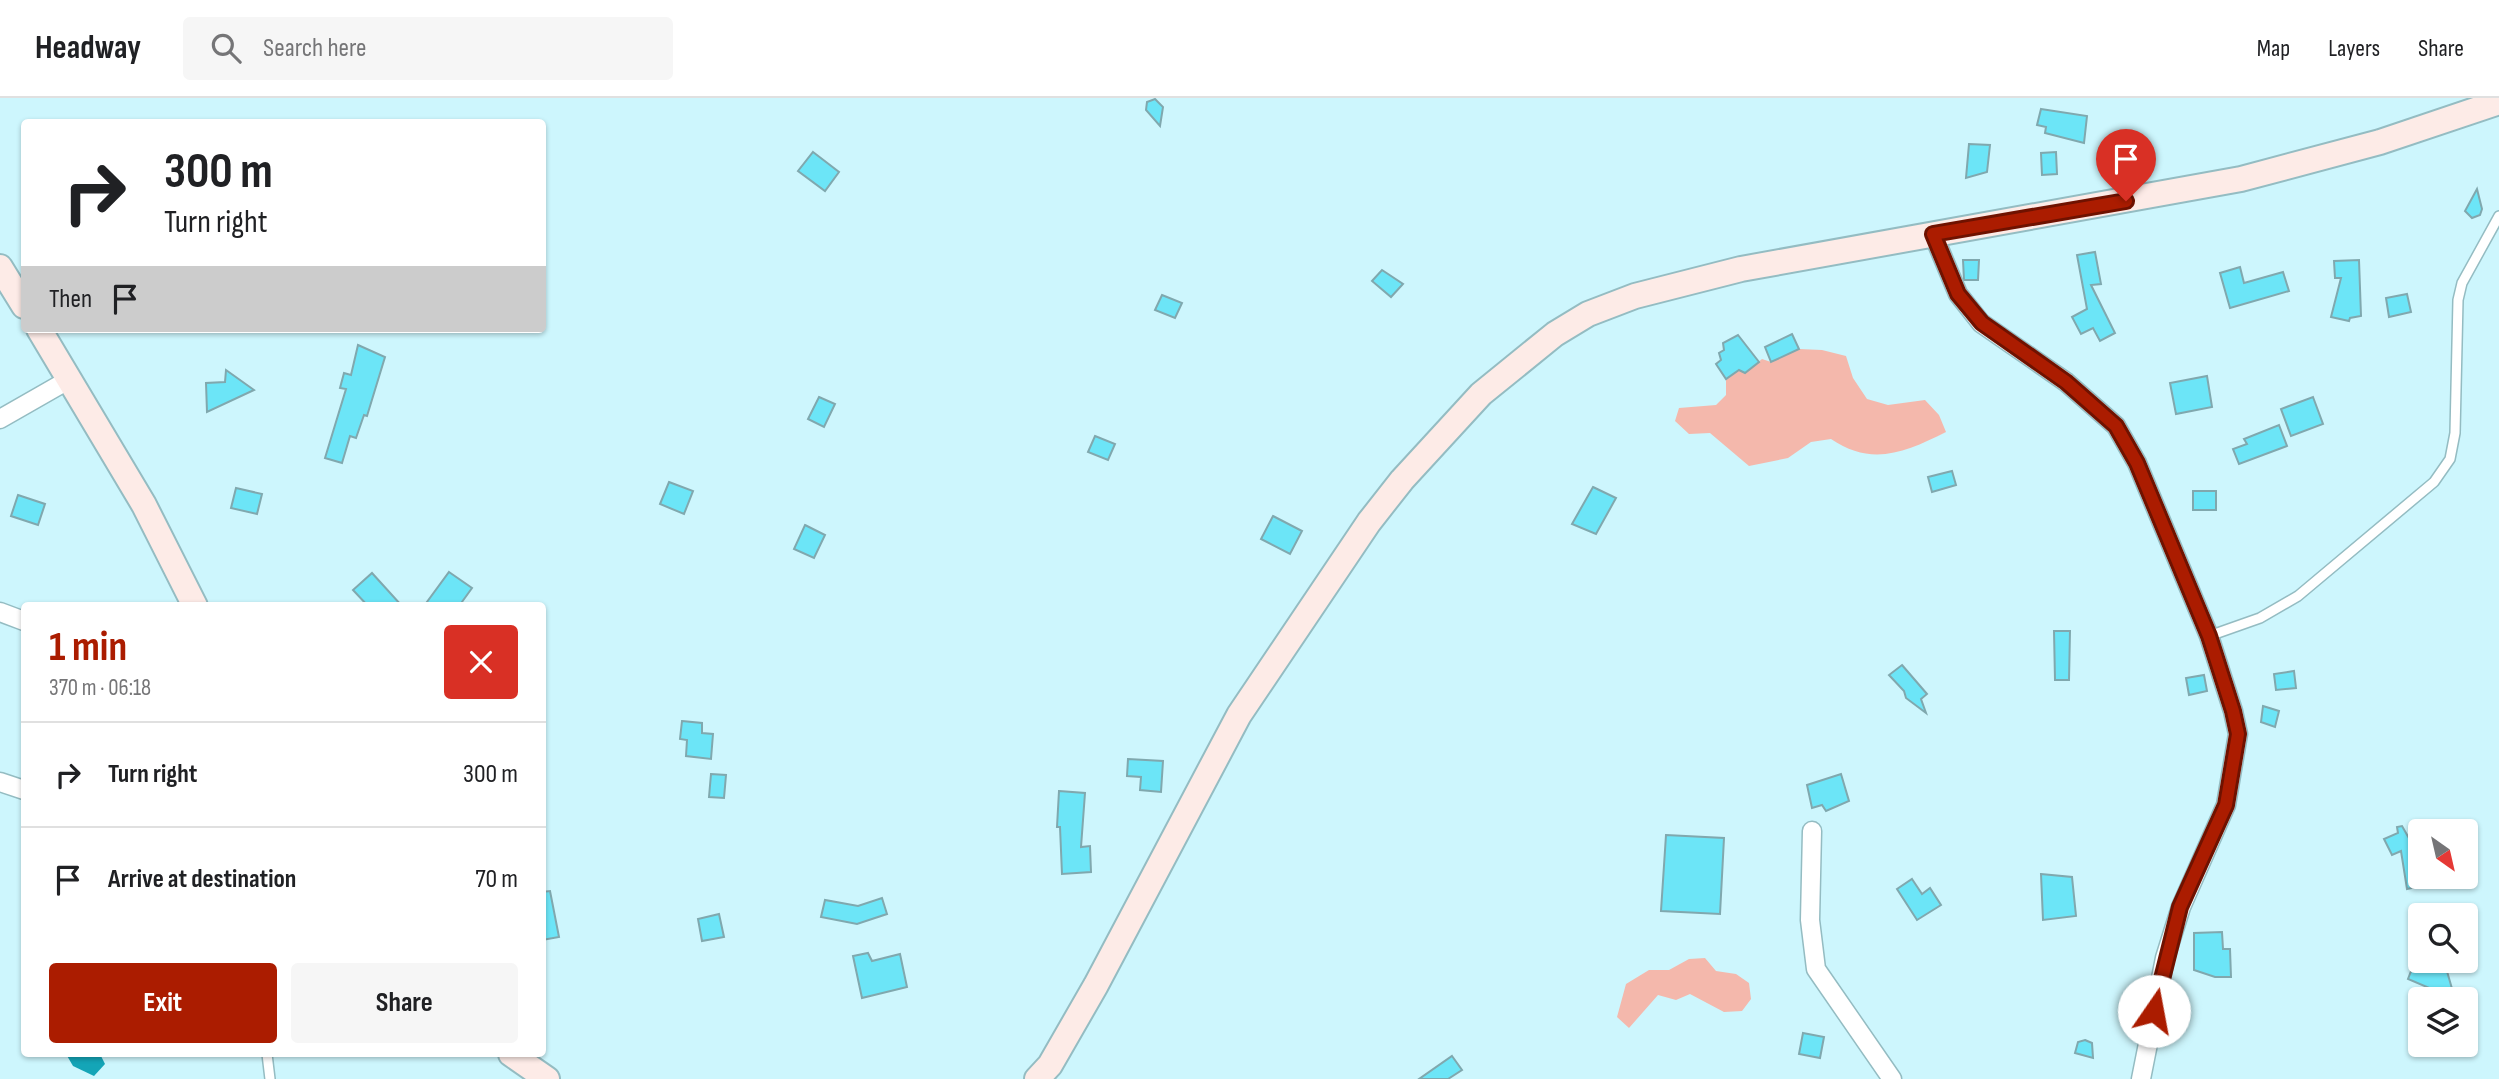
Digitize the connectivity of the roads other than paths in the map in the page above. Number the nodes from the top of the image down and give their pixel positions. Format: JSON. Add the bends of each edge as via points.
{"nodes":[{"id":1,"x":2499,"y":102,"type":"edge"},
{"id":2,"x":2499,"y":216,"type":"edge"},
{"id":3,"x":1933,"y":234,"type":"junction"},
{"id":4,"x":0,"y":267,"type":"edge"},
{"id":5,"x":21,"y":301,"type":"edge"},
{"id":6,"x":41,"y":333,"type":"edge"},
{"id":7,"x":70,"y":379,"type":"junction"},
{"id":8,"x":0,"y":419,"type":"edge"},
{"id":9,"x":193,"y":602,"type":"edge"},
{"id":10,"x":0,"y":612,"type":"edge"},
{"id":11,"x":21,"y":620,"type":"edge"},
{"id":12,"x":2209,"y":636,"type":"junction"},
{"id":13,"x":0,"y":782,"type":"edge"},
{"id":14,"x":21,"y":789,"type":"edge"},
{"id":15,"x":1812,"y":831,"type":"dead end"},
{"id":16,"x":267,"y":1057,"type":"edge"},
{"id":17,"x":515,"y":1057,"type":"edge"},
{"id":18,"x":270,"y":1079,"type":"edge"},
{"id":19,"x":547,"y":1079,"type":"edge"},
{"id":20,"x":1037,"y":1079,"type":"edge"},
{"id":21,"x":1892,"y":1079,"type":"edge"},
{"id":22,"x":2141,"y":1079,"type":"edge"}],
"edges":[{"from":1,"to":3,"type":"main road","via":[[2380,142],[2241,179]]},
{"from":2,"to":12,"type":"lane","via":[[2462,283],[2458,300],[2455,433],[2450,459],[2434,482],[2298,596],[2260,618]]},
{"from":3,"to":12,"type":"street","via":[[1958,294],[1982,323],[2066,382],[2116,426],[2137,463]]},
{"from":3,"to":20,"type":"main road","via":[[1741,269],[1635,296],[1588,314],[1555,334],[1481,394],[1368,522],[1239,715],[1096,985],[1050,1065]]},
{"from":4,"to":5,"type":"main road"},
{"from":6,"to":7,"type":"main road"},
{"from":7,"to":8,"type":"street"},
{"from":7,"to":9,"type":"main road","via":[[144,505]]},
{"from":10,"to":11,"type":"street"},
{"from":12,"to":22,"type":"street","via":[[2238,734],[2233,771],[2226,805],[2180,907]]},
{"from":13,"to":14,"type":"street"},
{"from":15,"to":21,"type":"street","via":[[1810,920],[1816,969]]},
{"from":16,"to":18,"type":"lane"},
{"from":17,"to":19,"type":"main road"}]}
